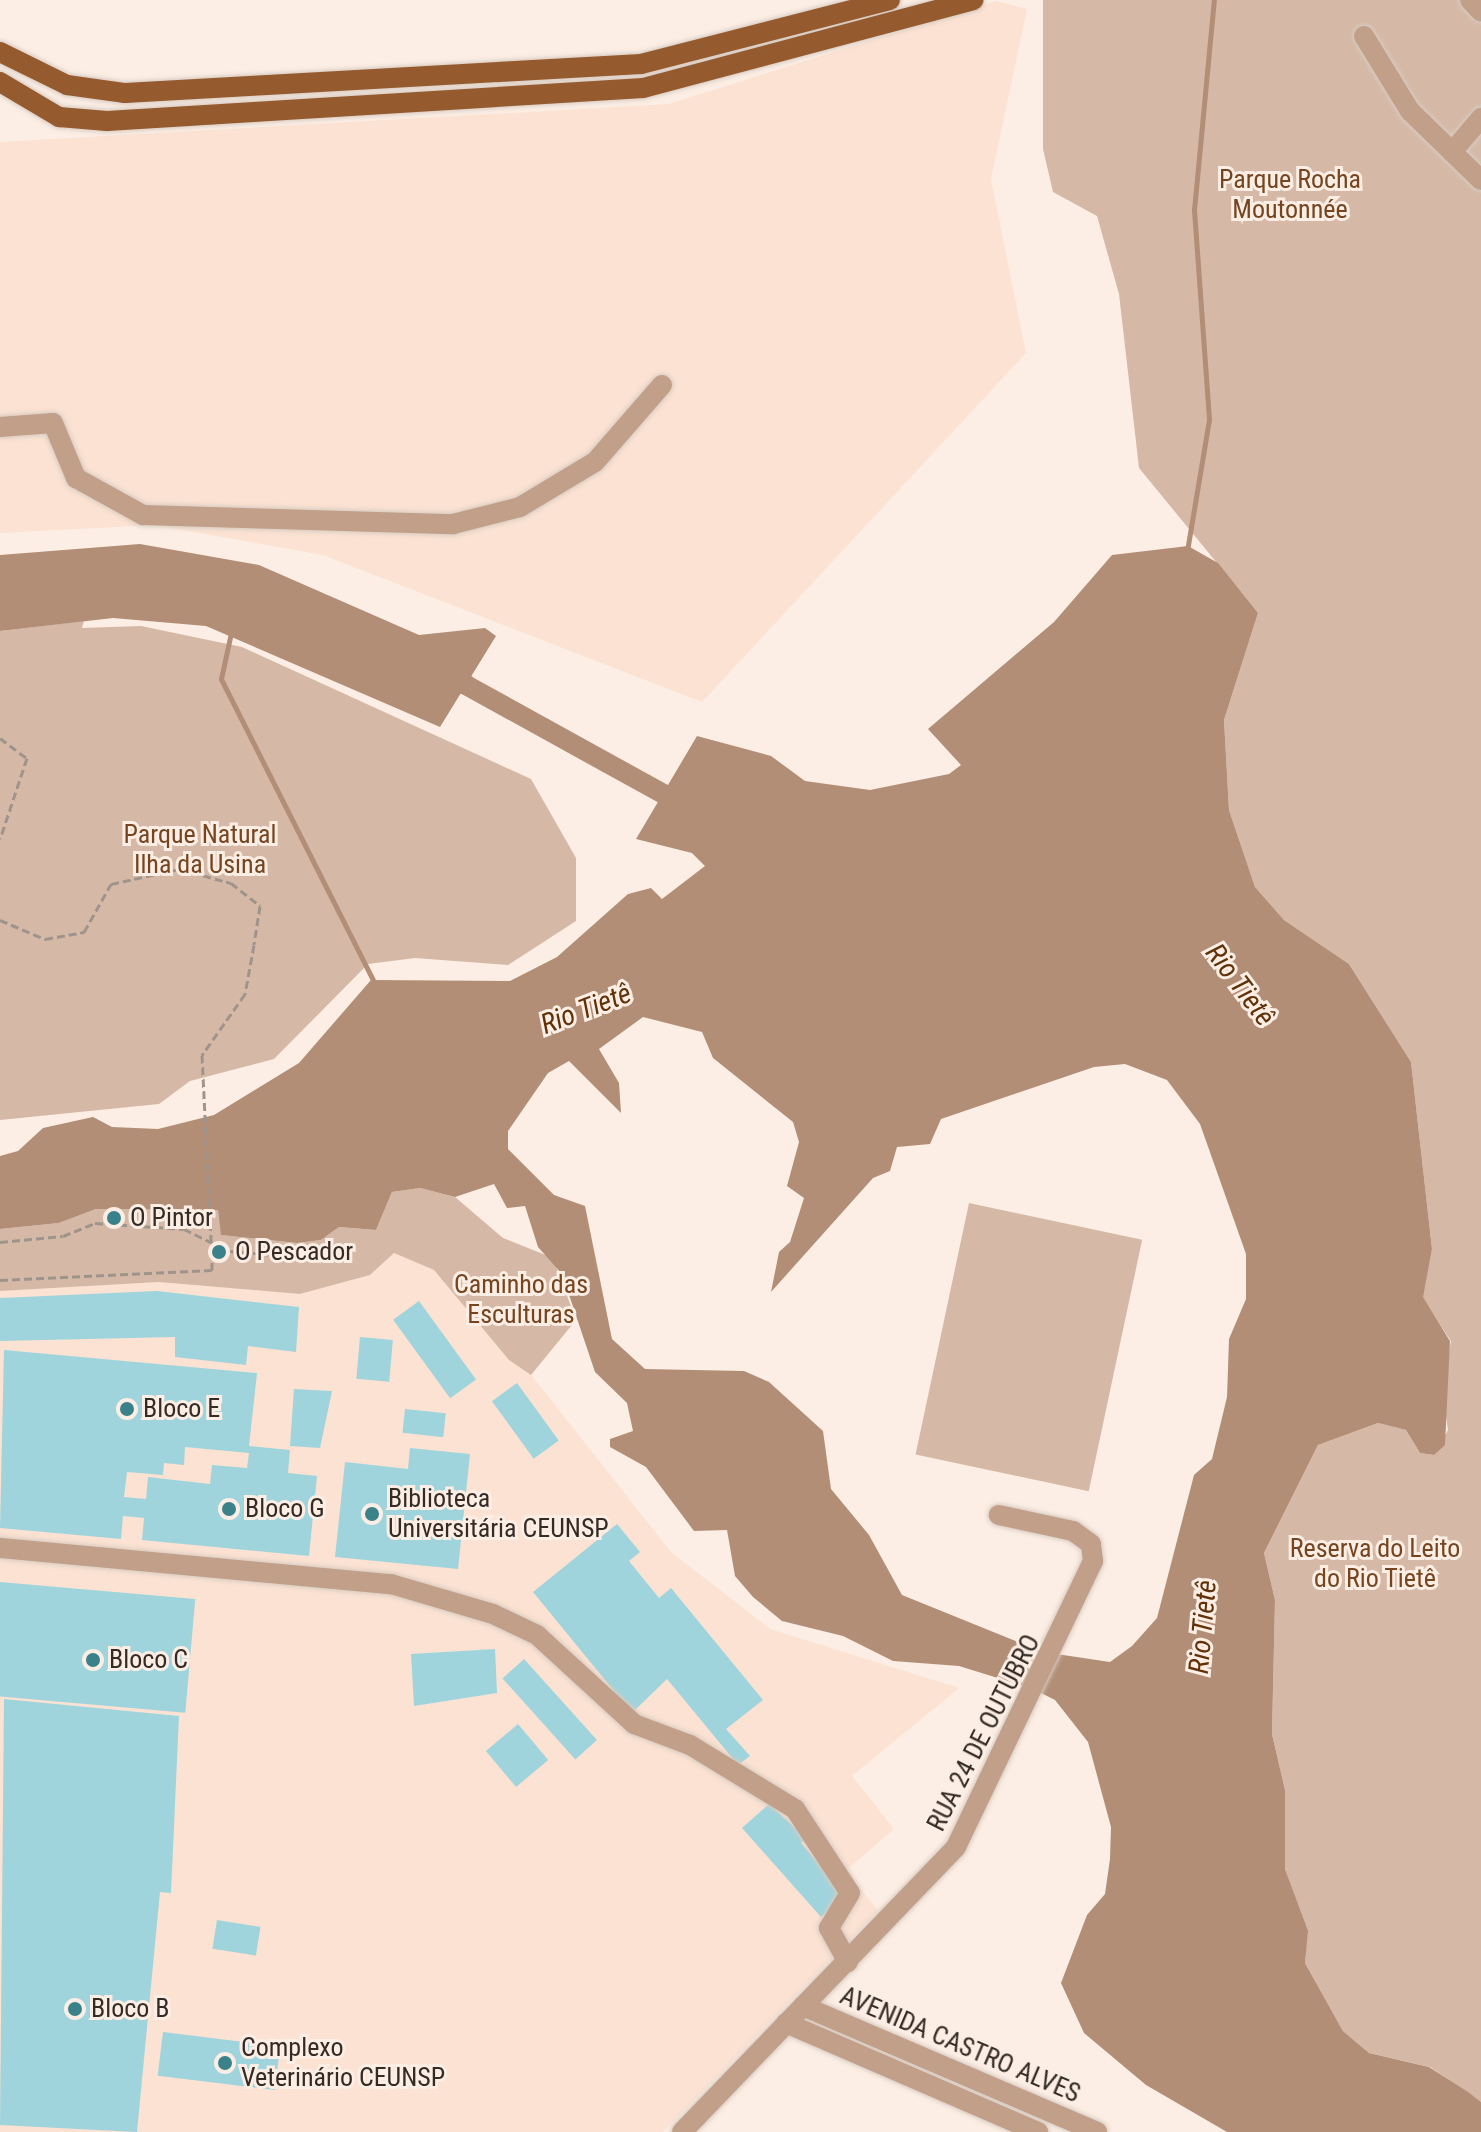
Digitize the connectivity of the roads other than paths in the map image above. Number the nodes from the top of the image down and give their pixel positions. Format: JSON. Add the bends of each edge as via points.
{"nodes":[{"id":1,"x":890,"y":0,"type":"edge"},
{"id":2,"x":973,"y":0,"type":"edge"},
{"id":3,"x":1470,"y":0,"type":"edge"},
{"id":4,"x":1481,"y":12,"type":"edge"},
{"id":5,"x":1364,"y":36,"type":"dead end"},
{"id":6,"x":0,"y":52,"type":"edge"},
{"id":7,"x":0,"y":82,"type":"edge"},
{"id":8,"x":1481,"y":118,"type":"edge"},
{"id":9,"x":1452,"y":152,"type":"junction"},
{"id":10,"x":1480,"y":176,"type":"edge"},
{"id":11,"x":662,"y":385,"type":"dead end"},
{"id":12,"x":0,"y":427,"type":"edge"},
{"id":13,"x":999,"y":1515,"type":"dead end"},
{"id":14,"x":0,"y":1548,"type":"edge"},
{"id":15,"x":848,"y":1962,"type":"junction"},
{"id":16,"x":803,"y":2006,"type":"junction"},
{"id":17,"x":786,"y":2023,"type":"junction"},
{"id":18,"x":1021,"y":2100,"type":"junction"},
{"id":19,"x":1011,"y":2126,"type":"edge"},
{"id":20,"x":682,"y":2132,"type":"edge"},
{"id":21,"x":1038,"y":2132,"type":"edge"},
{"id":22,"x":1097,"y":2132,"type":"edge"}],
"edges":[{"from":1,"to":6,"type":"main road","via":[[708,52],[626,65],[125,93],[67,85]]},
{"from":2,"to":7,"type":"main road","via":[[643,88],[107,121],[59,117]]},
{"from":3,"to":4,"type":"street"},
{"from":5,"to":9,"type":"street","via":[[1383,75]]},
{"from":8,"to":9,"type":"street"},
{"from":9,"to":10,"type":"street"},
{"from":11,"to":12,"type":"street","via":[[595,462],[520,507],[453,524],[143,515],[76,478],[53,423]]},
{"from":13,"to":15,"type":"street","name":"RUA 24 DE OUTUBRO","via":[[1073,1531],[1091,1544],[1088,1581],[956,1847]]},
{"from":14,"to":15,"type":"street","via":[[391,1584],[493,1614],[537,1635],[634,1724],[690,1745],[795,1809],[850,1893],[829,1928]]},
{"from":15,"to":16,"type":"street","name":"RUA 24 DE OUTUBRO"},
{"from":16,"to":17,"type":"street","name":"RUA 24 DE OUTUBRO"},
{"from":16,"to":18,"type":"street","name":"AVENIDA CASTRO ALVES"},
{"from":17,"to":19,"type":"street","name":"AVENIDA CASTRO ALVES"},
{"from":17,"to":20,"type":"street","name":"RUA 24 DE OUTUBRO"},
{"from":18,"to":19,"type":"street"},
{"from":18,"to":22,"type":"street","name":"AVENIDA CASTRO ALVES"},
{"from":19,"to":21,"type":"street","name":"AVENIDA CASTRO ALVES"}]}
